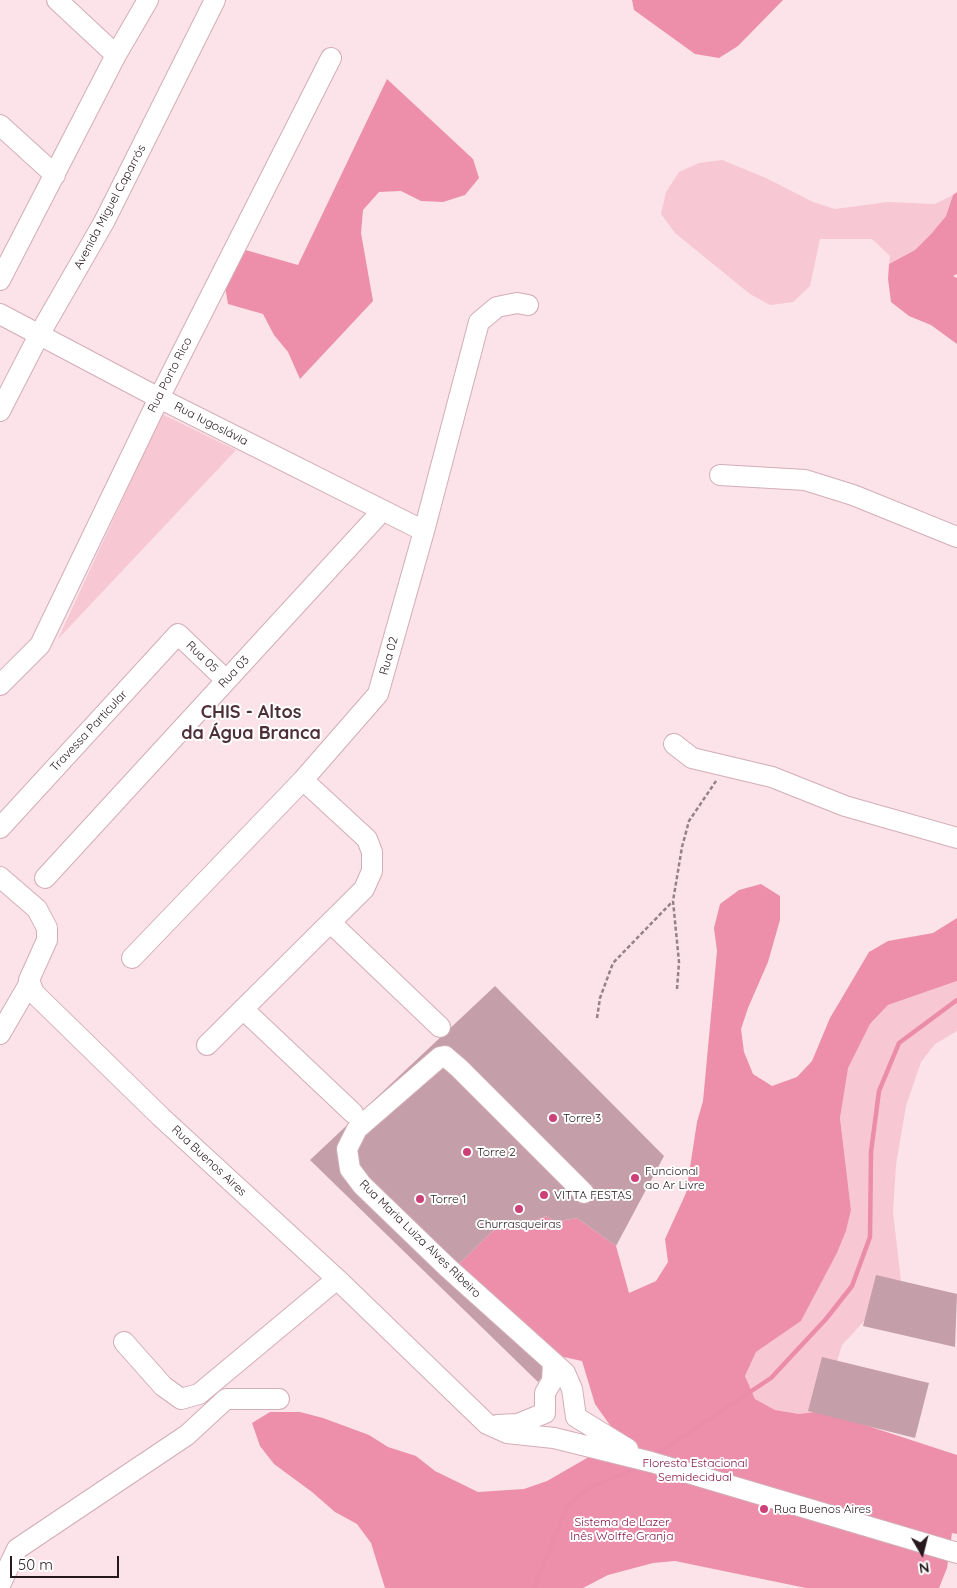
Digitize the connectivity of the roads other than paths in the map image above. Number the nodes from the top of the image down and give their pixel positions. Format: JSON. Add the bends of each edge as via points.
{"nodes":[{"id":1,"x":57,"y":0,"type":"edge"},
{"id":2,"x":148,"y":0,"type":"edge"},
{"id":3,"x":215,"y":0,"type":"edge"},
{"id":4,"x":116,"y":55,"type":"junction"},
{"id":5,"x":331,"y":58,"type":"dead end"},
{"id":6,"x":0,"y":125,"type":"edge"},
{"id":7,"x":55,"y":175,"type":"junction"},
{"id":8,"x":0,"y":280,"type":"edge"},
{"id":9,"x":528,"y":306,"type":"dead end"},
{"id":10,"x":0,"y":314,"type":"edge"},
{"id":11,"x":39,"y":335,"type":"junction"},
{"id":12,"x":159,"y":398,"type":"junction"},
{"id":13,"x":0,"y":411,"type":"edge"},
{"id":14,"x":720,"y":474,"type":"dead end"},
{"id":15,"x":382,"y":511,"type":"junction"},
{"id":16,"x":424,"y":530,"type":"junction"},
{"id":17,"x":957,"y":537,"type":"edge"},
{"id":18,"x":178,"y":634,"type":"joint"},
{"id":19,"x":226,"y":680,"type":"junction"},
{"id":20,"x":0,"y":685,"type":"edge"},
{"id":21,"x":674,"y":744,"type":"dead end"},
{"id":22,"x":303,"y":780,"type":"junction"},
{"id":23,"x":0,"y":828,"type":"edge"},
{"id":24,"x":957,"y":838,"type":"edge"},
{"id":25,"x":0,"y":877,"type":"edge"},
{"id":26,"x":45,"y":878,"type":"dead end"},
{"id":27,"x":331,"y":923,"type":"junction"},
{"id":28,"x":132,"y":958,"type":"dead end"},
{"id":29,"x":29,"y":984,"type":"junction"},
{"id":30,"x":243,"y":1009,"type":"junction"},
{"id":31,"x":440,"y":1028,"type":"dead end"},
{"id":32,"x":0,"y":1034,"type":"edge"},
{"id":33,"x":207,"y":1045,"type":"dead end"},
{"id":34,"x":353,"y":1113,"type":"dead end"},
{"id":35,"x":584,"y":1193,"type":"dead end"},
{"id":36,"x":337,"y":1279,"type":"junction"},
{"id":37,"x":124,"y":1342,"type":"dead end"},
{"id":38,"x":553,"y":1363,"type":"junction"},
{"id":39,"x":279,"y":1398,"type":"dead end"},
{"id":40,"x":545,"y":1413,"type":"junction"},
{"id":41,"x":576,"y":1417,"type":"junction"},
{"id":42,"x":487,"y":1424,"type":"junction"},
{"id":43,"x":554,"y":1438,"type":"junction"},
{"id":44,"x":651,"y":1462,"type":"junction"},
{"id":45,"x":957,"y":1553,"type":"edge"},
{"id":46,"x":0,"y":1585,"type":"edge"}],
"edges":[{"from":1,"to":4,"type":"street"},
{"from":2,"to":4,"type":"street"},
{"from":3,"to":11,"type":"street","name":"Avenida Miguel Caparrós","via":[[104,222]]},
{"from":4,"to":7,"type":"street"},
{"from":5,"to":12,"type":"street","name":"Rua Porto Rico"},
{"from":6,"to":7,"type":"street"},
{"from":7,"to":8,"type":"street"},
{"from":9,"to":16,"type":"street","name":"Rua 02","via":[[517,303],[496,307],[478,322]]},
{"from":10,"to":11,"type":"street","name":"Rua Iugoslávia"},
{"from":11,"to":12,"type":"street","name":"Rua Iugoslávia"},
{"from":11,"to":13,"type":"street","name":"Avenida Miguel Caparrós"},
{"from":12,"to":15,"type":"street","name":"Rua Iugoslávia"},
{"from":12,"to":20,"type":"street","name":"Rua Porto Rico","via":[[40,645]]},
{"from":14,"to":17,"type":"street","via":[[805,480],[853,495]]},
{"from":15,"to":16,"type":"street","name":"Rua Iugoslávia"},
{"from":15,"to":19,"type":"street","name":"Rua 03"},
{"from":16,"to":22,"type":"street","name":"Rua 02","via":[[378,694]]},
{"from":18,"to":19,"type":"street","name":"Rua 05"},
{"from":18,"to":23,"type":"street","name":"Travessa Particular"},
{"from":19,"to":26,"type":"street","name":"Rua 03"},
{"from":21,"to":24,"type":"street","via":[[692,758],[772,777],[836,803]]},
{"from":22,"to":27,"type":"street","via":[[367,839],[372,852],[372,871],[364,889]]},
{"from":22,"to":28,"type":"street","name":"Rua 02"},
{"from":25,"to":29,"type":"street","via":[[37,909],[47,928],[48,940]]},
{"from":27,"to":30,"type":"street"},
{"from":27,"to":31,"type":"street"},
{"from":29,"to":32,"type":"street"},
{"from":29,"to":36,"type":"street","name":"Rua Buenos Aires","via":[[34,993],[161,1117]]},
{"from":30,"to":33,"type":"street"},
{"from":30,"to":34,"type":"street"},
{"from":35,"to":38,"type":"street","name":"Rua Maria Luiza Alves Ribeiro","via":[[445,1056],[440,1056],[357,1129],[347,1149],[350,1169],[362,1185]]},
{"from":36,"to":37,"type":"street","via":[[198,1394],[181,1399],[163,1386]]},
{"from":36,"to":42,"type":"street","name":"Rua Buenos Aires"},
{"from":38,"to":40,"type":"street","via":[[552,1381],[545,1393]]},
{"from":38,"to":41,"type":"street","via":[[565,1373],[572,1389]]},
{"from":39,"to":46,"type":"street","via":[[226,1399],[187,1435],[17,1549]]},
{"from":40,"to":41,"type":"street","name":"Rua Buenos Aires","via":[[559,1405],[570,1408]]},
{"from":40,"to":42,"type":"street","name":"Rua Buenos Aires","via":[[518,1424]]},
{"from":40,"to":43,"type":"street","via":[[544,1428]]},
{"from":41,"to":43,"type":"street","via":[[573,1432],[565,1438]]},
{"from":41,"to":44,"type":"street","name":"Rua Buenos Aires"},
{"from":42,"to":43,"type":"street","name":"Rua Buenos Aires","via":[[507,1433]]},
{"from":43,"to":44,"type":"street","name":"Rua Buenos Aires"},
{"from":44,"to":45,"type":"street","name":"Rua Buenos Aires"}]}
